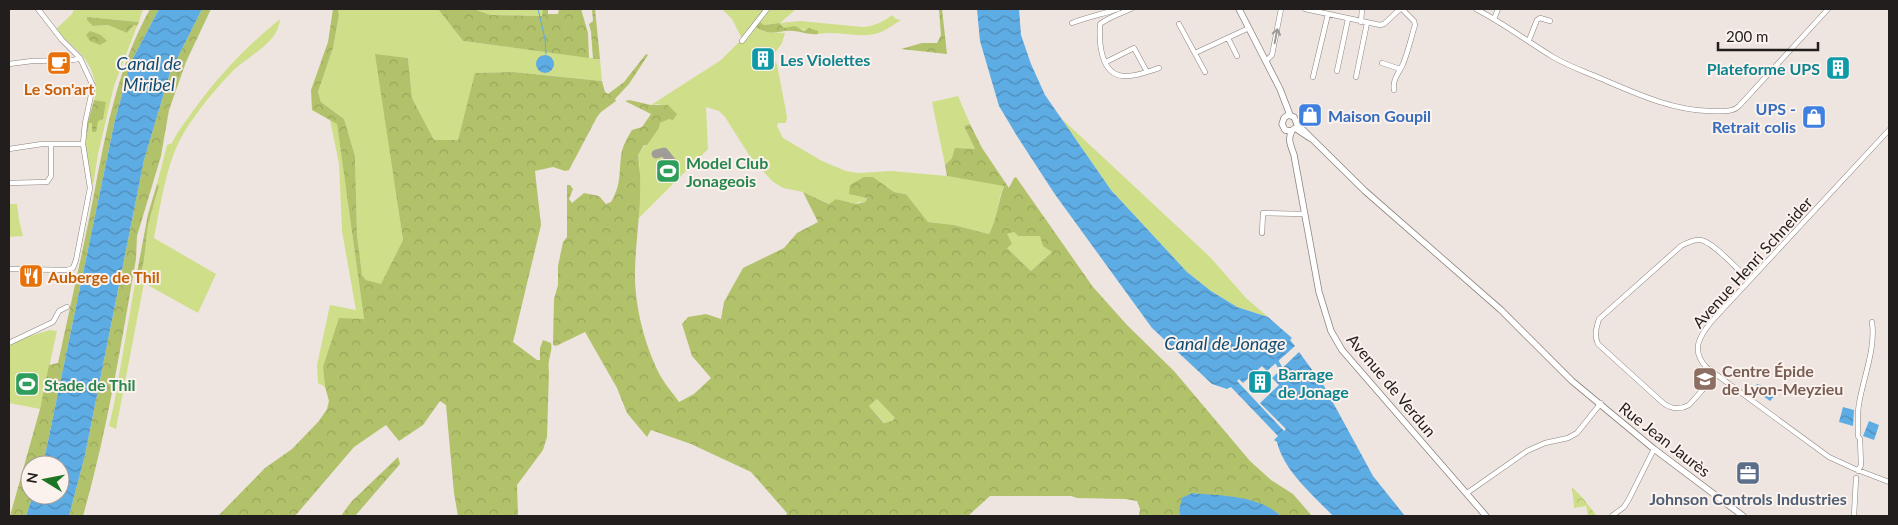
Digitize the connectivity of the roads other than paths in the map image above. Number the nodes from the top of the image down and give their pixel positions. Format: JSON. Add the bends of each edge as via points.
{"nodes":[{"id":1,"x":38,"y":9,"type":"edge"},
{"id":2,"x":767,"y":9,"type":"edge"},
{"id":3,"x":1131,"y":9,"type":"edge"},
{"id":4,"x":1239,"y":9,"type":"edge"},
{"id":5,"x":1281,"y":9,"type":"edge"},
{"id":6,"x":1305,"y":9,"type":"edge"},
{"id":7,"x":1362,"y":9,"type":"edge"},
{"id":8,"x":1401,"y":9,"type":"edge"},
{"id":9,"x":1476,"y":9,"type":"edge"},
{"id":10,"x":1498,"y":9,"type":"edge"},
{"id":11,"x":1828,"y":9,"type":"edge"},
{"id":12,"x":1120,"y":11,"type":"edge"},
{"id":13,"x":1328,"y":14,"type":"junction"},
{"id":14,"x":1348,"y":19,"type":"junction"},
{"id":15,"x":1494,"y":19,"type":"junction"},
{"id":16,"x":1550,"y":21,"type":"dead end"},
{"id":17,"x":1361,"y":22,"type":"junction"},
{"id":18,"x":1072,"y":23,"type":"dead end"},
{"id":19,"x":1367,"y":23,"type":"junction"},
{"id":20,"x":1179,"y":24,"type":"dead end"},
{"id":21,"x":1249,"y":28,"type":"junction"},
{"id":22,"x":1228,"y":38,"type":"junction"},
{"id":23,"x":1528,"y":40,"type":"junction"},
{"id":24,"x":742,"y":41,"type":"dead end"},
{"id":25,"x":1195,"y":53,"type":"junction"},
{"id":26,"x":1237,"y":56,"type":"dead end"},
{"id":27,"x":80,"y":58,"type":"junction"},
{"id":28,"x":1106,"y":62,"type":"junction"},
{"id":29,"x":1382,"y":63,"type":"dead end"},
{"id":30,"x":9,"y":64,"type":"edge"},
{"id":31,"x":1267,"y":64,"type":"junction"},
{"id":32,"x":1159,"y":68,"type":"dead end"},
{"id":33,"x":1400,"y":69,"type":"junction"},
{"id":34,"x":1337,"y":71,"type":"dead end"},
{"id":35,"x":1147,"y":72,"type":"junction"},
{"id":36,"x":1205,"y":72,"type":"dead end"},
{"id":37,"x":1313,"y":77,"type":"dead end"},
{"id":38,"x":1356,"y":77,"type":"dead end"},
{"id":39,"x":1394,"y":90,"type":"dead end"},
{"id":40,"x":1287,"y":116,"type":"junction"},
{"id":41,"x":1292,"y":128,"type":"junction"},
{"id":42,"x":1889,"y":130,"type":"edge"},
{"id":43,"x":51,"y":144,"type":"junction"},
{"id":44,"x":83,"y":144,"type":"junction"},
{"id":45,"x":9,"y":149,"type":"edge"},
{"id":46,"x":9,"y":183,"type":"edge"},
{"id":47,"x":1304,"y":214,"type":"junction"},
{"id":48,"x":1262,"y":233,"type":"dead end"},
{"id":49,"x":9,"y":269,"type":"edge"},
{"id":50,"x":1743,"y":274,"type":"junction"},
{"id":51,"x":1754,"y":276,"type":"junction"},
{"id":52,"x":1746,"y":285,"type":"junction"},
{"id":53,"x":67,"y":307,"type":"dead end"},
{"id":54,"x":1872,"y":322,"type":"dead end"},
{"id":55,"x":9,"y":343,"type":"edge"},
{"id":56,"x":1716,"y":374,"type":"junction"},
{"id":57,"x":1601,"y":404,"type":"junction"},
{"id":58,"x":1654,"y":449,"type":"junction"},
{"id":59,"x":1858,"y":470,"type":"junction"},
{"id":60,"x":1856,"y":478,"type":"dead end"},
{"id":61,"x":1889,"y":482,"type":"edge"},
{"id":62,"x":1466,"y":493,"type":"junction"},
{"id":63,"x":1486,"y":516,"type":"edge"},
{"id":64,"x":1612,"y":516,"type":"edge"},
{"id":65,"x":1743,"y":516,"type":"edge"},
{"id":66,"x":1854,"y":516,"type":"edge"}],
"edges":[{"from":1,"to":27,"type":"street"},
{"from":2,"to":24,"type":"street"},
{"from":3,"to":12,"type":"street"},
{"from":4,"to":21,"type":"main road"},
{"from":31,"to":5,"type":"street","one_way":true,"via":[[1272,55]]},
{"from":6,"to":13,"type":"street"},
{"from":7,"to":17,"type":"street"},
{"from":8,"to":19,"type":"street","via":[[1384,24]]},
{"from":8,"to":33,"type":"street","via":[[1415,25]]},
{"from":9,"to":15,"type":"street"},
{"from":10,"to":15,"type":"street"},
{"from":11,"to":23,"type":"street","via":[[1732,110],[1693,110],[1672,106],[1629,91],[1555,57]]},
{"from":12,"to":18,"type":"street","via":[[1088,16]]},
{"from":12,"to":28,"type":"street","via":[[1100,24],[1100,49]]},
{"from":13,"to":14,"type":"street"},
{"from":13,"to":37,"type":"street"},
{"from":14,"to":17,"type":"street"},
{"from":14,"to":34,"type":"street"},
{"from":15,"to":23,"type":"street"},
{"from":16,"to":23,"type":"street","via":[[1537,20]]},
{"from":17,"to":19,"type":"street"},
{"from":19,"to":38,"type":"street"},
{"from":20,"to":25,"type":"street"},
{"from":21,"to":22,"type":"street"},
{"from":21,"to":31,"type":"main road"},
{"from":22,"to":25,"type":"street"},
{"from":22,"to":26,"type":"street"},
{"from":25,"to":36,"type":"street"},
{"from":27,"to":30,"type":"street"},
{"from":27,"to":44,"type":"street","via":[[94,89]]},
{"from":28,"to":35,"type":"street","via":[[1112,72],[1122,76]]},
{"from":28,"to":35,"type":"street","via":[[1134,48]]},
{"from":29,"to":33,"type":"street"},
{"from":31,"to":40,"type":"main road","via":[[1285,99]]},
{"from":32,"to":35,"type":"street"},
{"from":33,"to":39,"type":"street"},
{"from":40,"to":41,"type":"main road","via":[[1295,118]]},
{"from":40,"to":41,"type":"main road","name":"Avenue de Verdun","via":[[1282,123]]},
{"from":41,"to":47,"type":"main road","name":"Avenue de Verdun","via":[[1289,138]]},
{"from":41,"to":57,"type":"main road","name":"Rue Jean Jaurès","via":[[1310,138],[1365,192],[1501,310],[1572,381]]},
{"from":42,"to":51,"type":"street","name":"Avenue Henri Schneider"},
{"from":43,"to":44,"type":"street"},
{"from":43,"to":45,"type":"street"},
{"from":43,"to":46,"type":"street","via":[[47,182]]},
{"from":44,"to":49,"type":"street","via":[[90,188],[73,268]]},
{"from":47,"to":48,"type":"street","via":[[1264,212]]},
{"from":47,"to":62,"type":"main road","name":"Avenue de Verdun","via":[[1324,312],[1336,340]]},
{"from":50,"to":51,"type":"street"},
{"from":50,"to":52,"type":"street"},
{"from":50,"to":56,"type":"street","via":[[1707,242],[1690,241],[1600,319],[1596,328],[1598,344],[1670,408],[1690,404]]},
{"from":51,"to":52,"type":"street","name":"Avenue Henri Schneider"},
{"from":52,"to":56,"type":"street","name":"Avenue Henri Schneider","via":[[1700,337],[1697,345],[1700,358]]},
{"from":53,"to":55,"type":"street","via":[[59,311],[53,322]]},
{"from":54,"to":59,"type":"street","via":[[1870,356],[1859,405],[1861,465]]},
{"from":56,"to":59,"type":"street","name":"Avenue Henri Schneider","via":[[1821,452]]},
{"from":57,"to":58,"type":"main road","name":"Rue Jean Jaurès"},
{"from":57,"to":62,"type":"street","via":[[1577,434],[1527,451]]},
{"from":58,"to":64,"type":"street","via":[[1624,507]]},
{"from":58,"to":65,"type":"main road","name":"Rue Jean Jaurès"},
{"from":59,"to":61,"type":"street","name":"Avenue Henri Schneider"},
{"from":60,"to":66,"type":"street"},
{"from":62,"to":63,"type":"main road","name":"Avenue de Verdun"}]}
